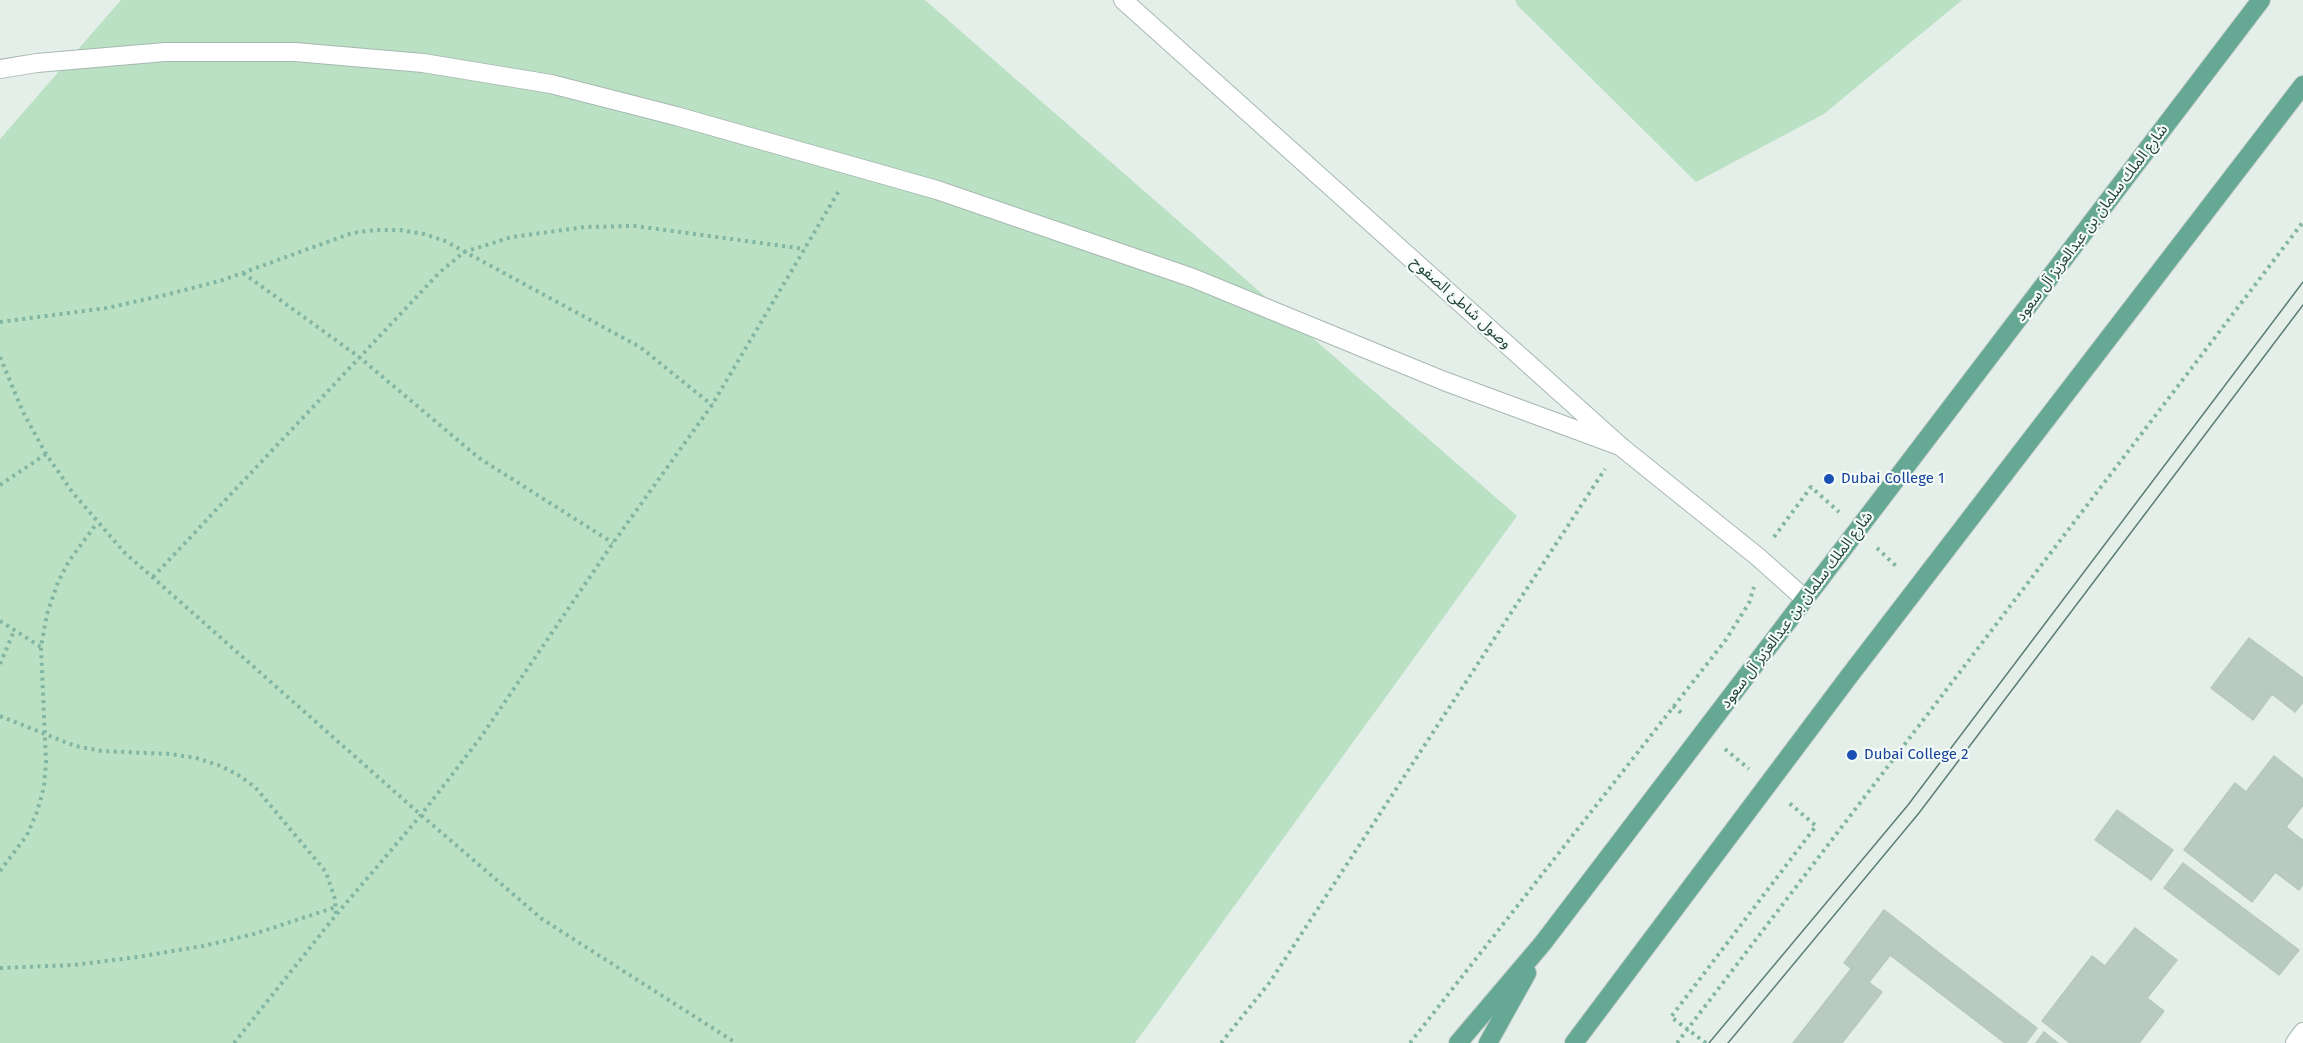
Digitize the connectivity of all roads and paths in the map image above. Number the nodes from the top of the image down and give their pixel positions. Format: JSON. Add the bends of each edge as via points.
{"nodes":[{"id":1,"x":1124,"y":0,"type":"edge"},
{"id":2,"x":2261,"y":0,"type":"edge"},
{"id":3,"x":0,"y":69,"type":"edge"},
{"id":4,"x":2303,"y":85,"type":"edge"},
{"id":5,"x":854,"y":166,"type":"junction"},
{"id":6,"x":2303,"y":222,"type":"edge"},
{"id":7,"x":805,"y":249,"type":"junction"},
{"id":8,"x":464,"y":252,"type":"junction"},
{"id":9,"x":243,"y":273,"type":"junction"},
{"id":10,"x":0,"y":322,"type":"edge"},
{"id":11,"x":0,"y":357,"type":"edge"},
{"id":12,"x":359,"y":357,"type":"junction"},
{"id":13,"x":712,"y":405,"type":"junction"},
{"id":14,"x":1620,"y":446,"type":"junction"},
{"id":15,"x":46,"y":454,"type":"junction"},
{"id":16,"x":0,"y":485,"type":"edge"},
{"id":17,"x":97,"y":523,"type":"junction"},
{"id":18,"x":1858,"y":530,"type":"junction"},
{"id":19,"x":613,"y":543,"type":"junction"},
{"id":20,"x":1758,"y":557,"type":"junction"},
{"id":21,"x":153,"y":577,"type":"junction"},
{"id":22,"x":1917,"y":588,"type":"junction"},
{"id":23,"x":1805,"y":599,"type":"junction"},
{"id":24,"x":0,"y":621,"type":"edge"},
{"id":25,"x":14,"y":631,"type":"junction"},
{"id":26,"x":41,"y":646,"type":"junction"},
{"id":27,"x":0,"y":663,"type":"edge"},
{"id":28,"x":0,"y":716,"type":"edge"},
{"id":29,"x":45,"y":736,"type":"junction"},
{"id":30,"x":421,"y":815,"type":"junction"},
{"id":31,"x":0,"y":871,"type":"edge"},
{"id":32,"x":336,"y":907,"type":"junction"},
{"id":33,"x":336,"y":915,"type":"junction"},
{"id":34,"x":1543,"y":943,"type":"junction"},
{"id":35,"x":0,"y":968,"type":"edge"},
{"id":36,"x":2303,"y":1032,"type":"edge"},
{"id":37,"x":234,"y":1043,"type":"edge"},
{"id":38,"x":736,"y":1043,"type":"edge"},
{"id":39,"x":1221,"y":1043,"type":"edge"},
{"id":40,"x":1410,"y":1043,"type":"edge"},
{"id":41,"x":1458,"y":1043,"type":"edge"},
{"id":42,"x":1488,"y":1043,"type":"edge"},
{"id":43,"x":1574,"y":1043,"type":"edge"},
{"id":44,"x":1677,"y":1043,"type":"edge"},
{"id":45,"x":2295,"y":1043,"type":"edge"}],
"edges":[{"from":1,"to":14,"type":"street","name":"وصول شاطئ الصفوح"},
{"from":2,"to":18,"type":"main road","name":"شارع الملك سلمان بن عبدالعزيز آل سعود"},
{"from":3,"to":5,"type":"street","via":[[165,52],[295,52],[423,63],[551,84]]},
{"from":4,"to":22,"type":"main road"},
{"from":5,"to":7,"type":"path"},
{"from":5,"to":14,"type":"street","via":[[937,190],[1193,278],[1444,381]]},
{"from":6,"to":44,"type":"path"},
{"from":7,"to":8,"type":"path","via":[[635,226],[585,227],[512,237]]},
{"from":7,"to":13,"type":"path"},
{"from":8,"to":9,"type":"path","via":[[424,234],[376,230],[352,233]]},
{"from":8,"to":12,"type":"path"},
{"from":8,"to":13,"type":"path","via":[[640,347]]},
{"from":9,"to":10,"type":"path","via":[[107,308]]},
{"from":9,"to":12,"type":"path"},
{"from":11,"to":15,"type":"path"},
{"from":12,"to":19,"type":"path","via":[[479,458]]},
{"from":12,"to":21,"type":"path"},
{"from":13,"to":19,"type":"path"},
{"from":14,"to":20,"type":"street","name":"وصول شاطئ الصفوح"},
{"from":14,"to":39,"type":"path","via":[[1270,982]]},
{"from":15,"to":16,"type":"path"},
{"from":15,"to":17,"type":"path"},
{"from":17,"to":21,"type":"path"},
{"from":17,"to":26,"type":"path","via":[[58,582]]},
{"from":18,"to":20,"type":"path","via":[[1811,487]]},
{"from":18,"to":22,"type":"path"},
{"from":18,"to":23,"type":"main road","name":"شارع الملك سلمان بن عبدالعزيز آل سعود"},
{"from":19,"to":30,"type":"path","via":[[482,737]]},
{"from":20,"to":23,"type":"street","name":"وصول شاطئ الصفوح"},
{"from":20,"to":40,"type":"path","via":[[1749,603],[1725,640]]},
{"from":21,"to":30,"type":"path"},
{"from":22,"to":43,"type":"main road"},
{"from":23,"to":34,"type":"main road","name":"شارع الملك سلمان بن عبدالعزيز آل سعود"},
{"from":24,"to":25,"type":"path"},
{"from":25,"to":26,"type":"path"},
{"from":25,"to":27,"type":"path"},
{"from":26,"to":29,"type":"path"},
{"from":28,"to":29,"type":"path"},
{"from":29,"to":31,"type":"path","via":[[44,787],[37,812],[22,843]]},
{"from":29,"to":32,"type":"path","via":[[88,749],[195,758],[238,775],[255,787],[317,860],[331,884]]},
{"from":30,"to":33,"type":"path"},
{"from":30,"to":38,"type":"path","via":[[542,919]]},
{"from":32,"to":33,"type":"path"},
{"from":32,"to":35,"type":"path","via":[[203,946],[73,965]]},
{"from":33,"to":37,"type":"path"},
{"from":34,"to":41,"type":"main road","name":"شارع الملك سلمان بن عبدالعزيز آل سعود"},
{"from":34,"to":42,"type":"main road"},
{"from":36,"to":45,"type":"street"}]}
